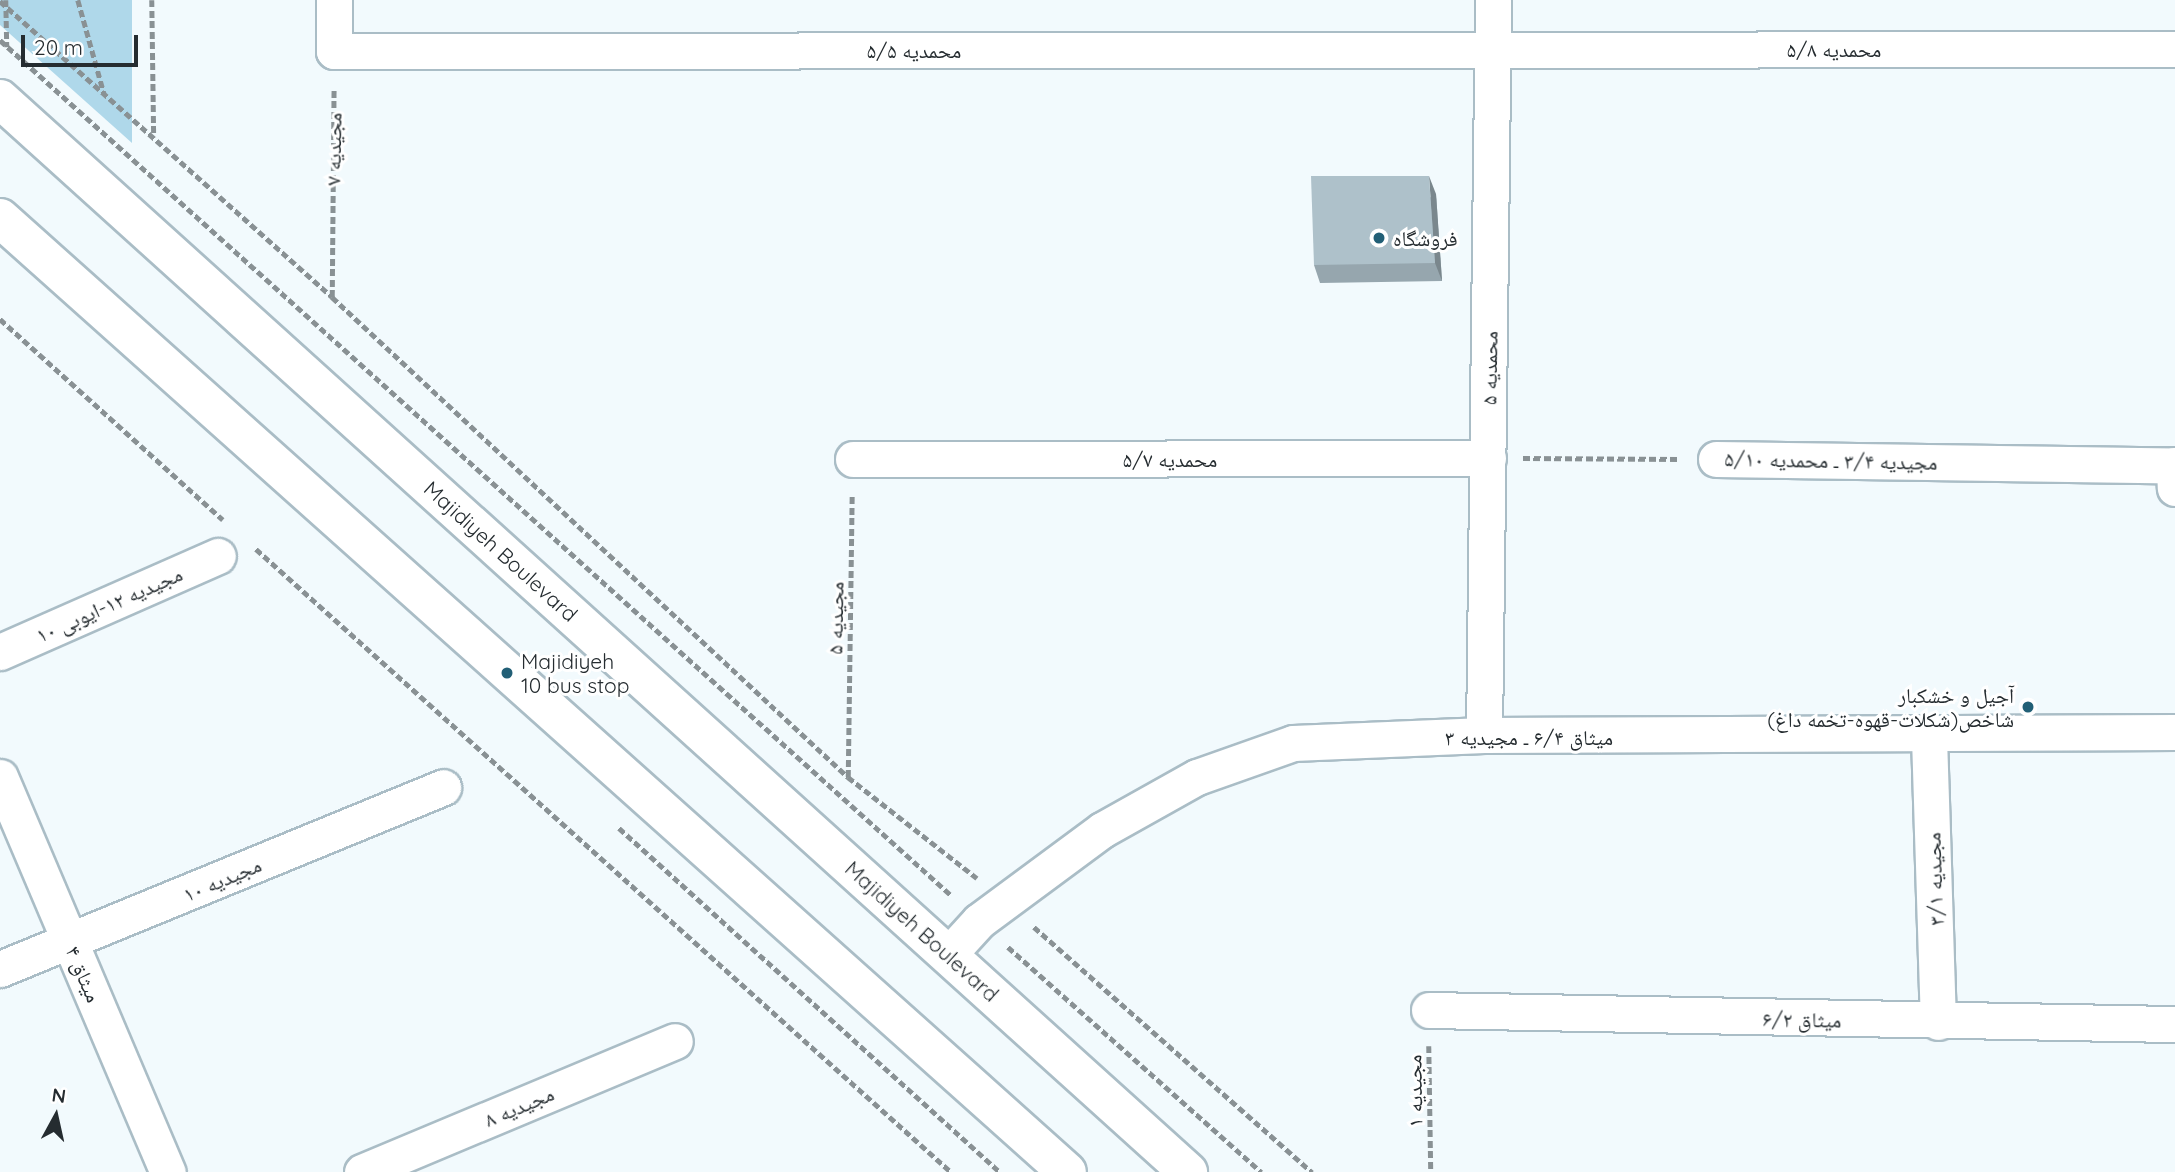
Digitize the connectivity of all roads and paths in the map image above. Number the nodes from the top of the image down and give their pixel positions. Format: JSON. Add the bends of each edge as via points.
{"nodes":[{"id":1,"x":78,"y":0,"type":"edge"},
{"id":2,"x":152,"y":0,"type":"edge"},
{"id":3,"x":334,"y":0,"type":"edge"},
{"id":4,"x":1493,"y":0,"type":"edge"},
{"id":5,"x":0,"y":1,"type":"edge"},
{"id":6,"x":6,"y":3,"type":"edge"},
{"id":7,"x":0,"y":40,"type":"edge"},
{"id":8,"x":7,"y":47,"type":"junction"},
{"id":9,"x":1493,"y":48,"type":"junction"},
{"id":10,"x":2175,"y":50,"type":"edge"},
{"id":11,"x":334,"y":51,"type":"junction"},
{"id":12,"x":104,"y":94,"type":"junction"},
{"id":13,"x":0,"y":99,"type":"edge"},
{"id":14,"x":154,"y":138,"type":"junction"},
{"id":15,"x":0,"y":218,"type":"edge"},
{"id":16,"x":332,"y":297,"type":"junction"},
{"id":17,"x":0,"y":320,"type":"edge"},
{"id":18,"x":1488,"y":458,"type":"junction"},
{"id":19,"x":1716,"y":459,"type":"joint"},
{"id":20,"x":853,"y":460,"type":"joint"},
{"id":21,"x":2174,"y":465,"type":"edge"},
{"id":22,"x":2175,"y":488,"type":"edge"},
{"id":23,"x":231,"y":540,"type":"junction"},
{"id":24,"x":0,"y":652,"type":"edge"},
{"id":25,"x":2175,"y":732,"type":"edge"},
{"id":26,"x":1484,"y":735,"type":"junction"},
{"id":27,"x":1929,"y":737,"type":"junction"},
{"id":28,"x":848,"y":776,"type":"junction"},
{"id":29,"x":0,"y":777,"type":"edge"},
{"id":30,"x":443,"y":787,"type":"dead end"},
{"id":31,"x":993,"y":911,"type":"junction"},
{"id":32,"x":71,"y":943,"type":"junction"},
{"id":33,"x":948,"y":955,"type":"junction"},
{"id":34,"x":0,"y":969,"type":"edge"},
{"id":35,"x":1429,"y":1010,"type":"joint"},
{"id":36,"x":1938,"y":1022,"type":"junction"},
{"id":37,"x":2175,"y":1024,"type":"edge"},
{"id":38,"x":675,"y":1041,"type":"dead end"},
{"id":39,"x":168,"y":1172,"type":"edge"},
{"id":40,"x":362,"y":1172,"type":"edge"},
{"id":41,"x":951,"y":1172,"type":"edge"},
{"id":42,"x":1067,"y":1172,"type":"edge"},
{"id":43,"x":1188,"y":1172,"type":"edge"},
{"id":44,"x":1261,"y":1172,"type":"edge"},
{"id":45,"x":1311,"y":1172,"type":"edge"},
{"id":46,"x":1431,"y":1172,"type":"edge"}],
"edges":[{"from":1,"to":12,"type":"path"},
{"from":2,"to":14,"type":"path"},
{"from":3,"to":11,"type":"street"},
{"from":4,"to":9,"type":"street","name":"محمدیه ۵"},
{"from":5,"to":6,"type":"path"},
{"from":6,"to":8,"type":"path"},
{"from":6,"to":12,"type":"path"},
{"from":7,"to":8,"type":"path"},
{"from":8,"to":31,"type":"path"},
{"from":9,"to":10,"type":"street","name":"محمدیه ۵/۸"},
{"from":9,"to":11,"type":"street","name":"محمدیه ۵/۵"},
{"from":9,"to":18,"type":"street","name":"محمدیه ۵"},
{"from":11,"to":16,"type":"path","name":"مجیدیه ۷"},
{"from":12,"to":14,"type":"path"},
{"from":13,"to":33,"type":"main road","name":"Majidiyeh Boulevard"},
{"from":14,"to":16,"type":"path"},
{"from":15,"to":42,"type":"main road"},
{"from":16,"to":28,"type":"path"},
{"from":17,"to":23,"type":"path"},
{"from":18,"to":19,"type":"path","name":"مجیدیه ۳/۴ ـ محمدیه ۵/۱۰"},
{"from":18,"to":20,"type":"street","name":"محمدیه ۵/۷"},
{"from":18,"to":26,"type":"street","name":"محمدیه ۵"},
{"from":19,"to":21,"type":"street","name":"مجیدیه ۳/۴ ـ محمدیه ۵/۱۰"},
{"from":20,"to":28,"type":"path","name":"مجیدیه ۵"},
{"from":21,"to":22,"type":"street"},
{"from":23,"to":24,"type":"street","name":"مجیدیه ۱۲-ایوبی ۱۰"},
{"from":23,"to":41,"type":"path"},
{"from":25,"to":27,"type":"street","name":"میثاق ۶/۴ ـ مجیدیه ۳"},
{"from":26,"to":27,"type":"street","name":"میثاق ۶/۴ ـ مجیدیه ۳"},
{"from":26,"to":31,"type":"street","name":"میثاق ۶/۴ ـ مجیدیه ۳","via":[[1293,743],[1197,777],[1102,830]]},
{"from":27,"to":36,"type":"street","name":"مجیدیه ۳/۱"},
{"from":28,"to":31,"type":"path"},
{"from":29,"to":32,"type":"street","name":"میثاق ۴"},
{"from":30,"to":32,"type":"street","name":"مجیدیه ۱۰"},
{"from":31,"to":33,"type":"street","name":"میثاق ۶/۴ ـ مجیدیه ۳"},
{"from":31,"to":44,"type":"path"},
{"from":31,"to":45,"type":"path"},
{"from":32,"to":34,"type":"street","name":"مجیدیه ۱۰"},
{"from":32,"to":39,"type":"street","name":"میثاق ۴"},
{"from":33,"to":43,"type":"main road","name":"Majidiyeh Boulevard"},
{"from":35,"to":36,"type":"street","name":"میثاق ۶/۲"},
{"from":35,"to":46,"type":"path","name":"مجیدیه ۱"},
{"from":36,"to":37,"type":"street","name":"میثاق ۶/۲"},
{"from":38,"to":40,"type":"street","name":"مجیدیه ۸"}]}
